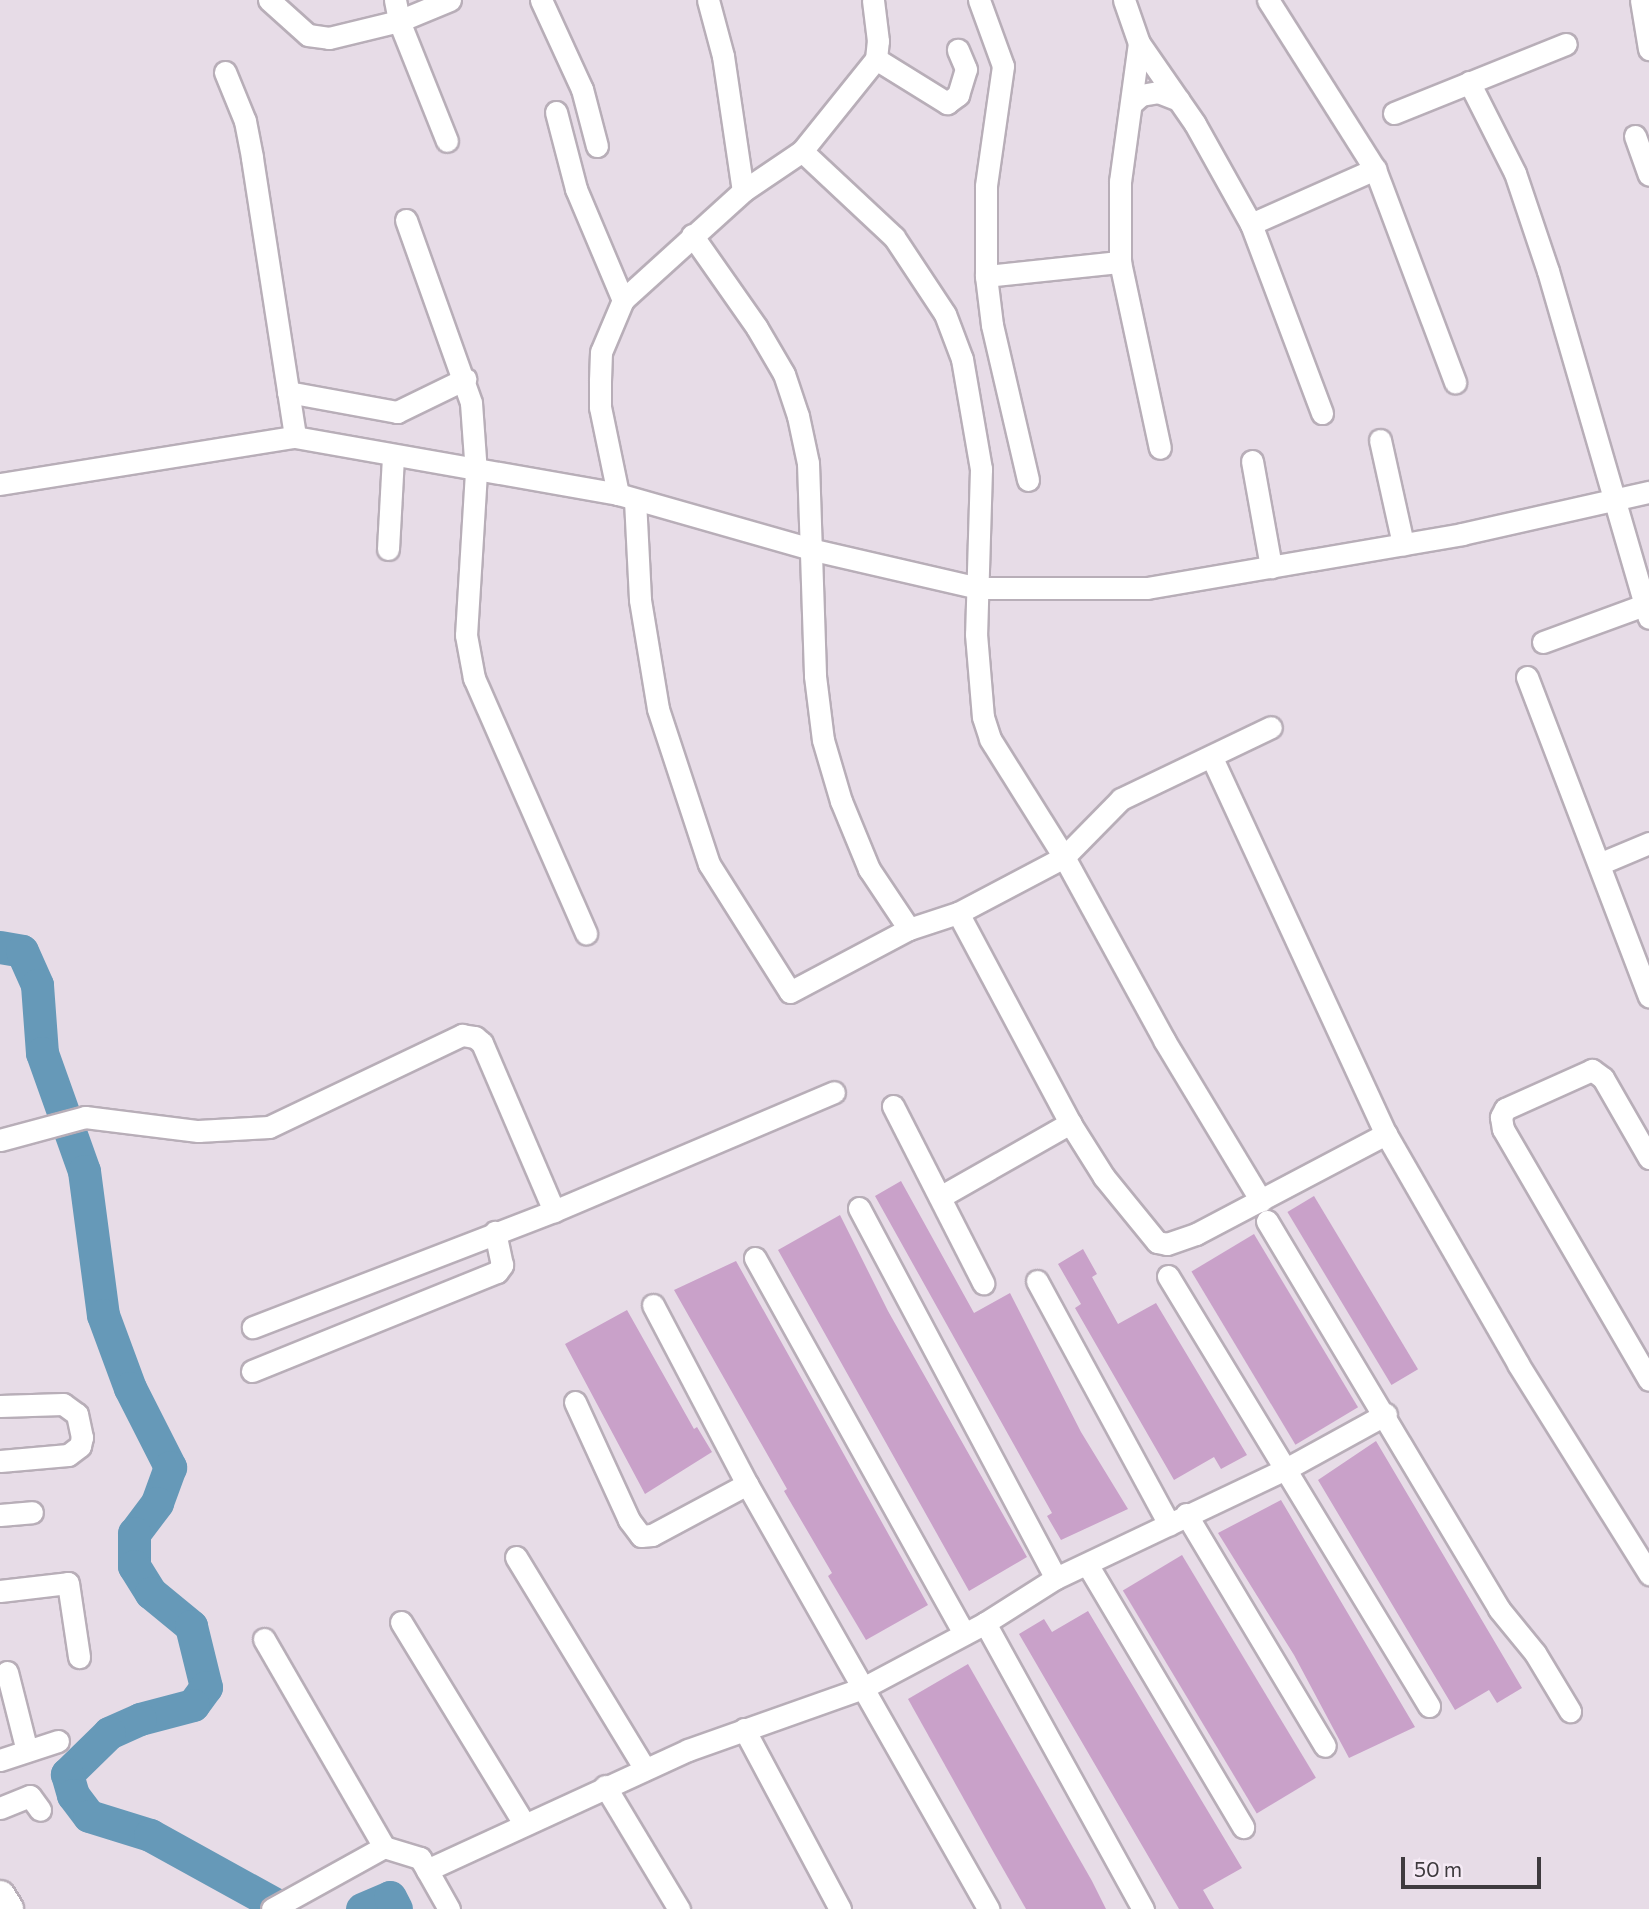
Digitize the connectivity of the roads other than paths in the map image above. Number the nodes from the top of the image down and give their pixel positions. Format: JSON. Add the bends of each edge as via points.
{"nodes":[{"id":1,"x":269,"y":0,"type":"edge"},
{"id":2,"x":450,"y":0,"type":"edge"},
{"id":3,"x":541,"y":0,"type":"edge"},
{"id":4,"x":709,"y":0,"type":"edge"},
{"id":5,"x":873,"y":0,"type":"edge"},
{"id":6,"x":979,"y":0,"type":"edge"},
{"id":7,"x":1124,"y":0,"type":"edge"},
{"id":8,"x":1268,"y":0,"type":"edge"},
{"id":9,"x":1640,"y":0,"type":"edge"},
{"id":10,"x":397,"y":10,"type":"edge"},
{"id":11,"x":1139,"y":43,"type":"junction"},
{"id":12,"x":1566,"y":44,"type":"dead end"},
{"id":13,"x":1649,"y":49,"type":"edge"},
{"id":14,"x":958,"y":50,"type":"dead end"},
{"id":15,"x":876,"y":59,"type":"junction"},
{"id":16,"x":225,"y":72,"type":"dead end"},
{"id":17,"x":1469,"y":82,"type":"junction"},
{"id":18,"x":1179,"y":100,"type":"junction"},
{"id":19,"x":1131,"y":104,"type":"junction"},
{"id":20,"x":556,"y":112,"type":"dead end"},
{"id":21,"x":1394,"y":113,"type":"dead end"},
{"id":22,"x":1635,"y":136,"type":"dead end"},
{"id":23,"x":447,"y":141,"type":"dead end"},
{"id":24,"x":597,"y":146,"type":"dead end"},
{"id":25,"x":802,"y":151,"type":"junction"},
{"id":26,"x":1375,"y":169,"type":"junction"},
{"id":27,"x":1649,"y":175,"type":"edge"},
{"id":28,"x":743,"y":191,"type":"junction"},
{"id":29,"x":406,"y":220,"type":"dead end"},
{"id":30,"x":1251,"y":224,"type":"junction"},
{"id":31,"x":692,"y":235,"type":"junction"},
{"id":32,"x":1120,"y":262,"type":"junction"},
{"id":33,"x":986,"y":276,"type":"junction"},
{"id":34,"x":623,"y":300,"type":"junction"},
{"id":35,"x":466,"y":379,"type":"junction"},
{"id":36,"x":1455,"y":382,"type":"dead end"},
{"id":37,"x":288,"y":392,"type":"junction"},
{"id":38,"x":1322,"y":413,"type":"dead end"},
{"id":39,"x":295,"y":437,"type":"junction"},
{"id":40,"x":1380,"y":440,"type":"dead end"},
{"id":41,"x":1160,"y":448,"type":"dead end"},
{"id":42,"x":393,"y":456,"type":"junction"},
{"id":43,"x":1252,"y":461,"type":"dead end"},
{"id":44,"x":477,"y":472,"type":"junction"},
{"id":45,"x":1028,"y":480,"type":"dead end"},
{"id":46,"x":0,"y":484,"type":"edge"},
{"id":47,"x":1649,"y":492,"type":"edge"},
{"id":48,"x":626,"y":497,"type":"junction"},
{"id":49,"x":1615,"y":502,"type":"junction"},
{"id":50,"x":1403,"y":544,"type":"junction"},
{"id":51,"x":388,"y":549,"type":"dead end"},
{"id":52,"x":814,"y":550,"type":"junction"},
{"id":53,"x":1271,"y":567,"type":"junction"},
{"id":54,"x":979,"y":587,"type":"junction"},
{"id":55,"x":1647,"y":612,"type":"edge"},
{"id":56,"x":1543,"y":642,"type":"dead end"},
{"id":57,"x":1527,"y":677,"type":"dead end"},
{"id":58,"x":1271,"y":727,"type":"dead end"},
{"id":59,"x":1212,"y":758,"type":"junction"},
{"id":60,"x":1649,"y":843,"type":"edge"},
{"id":61,"x":1064,"y":857,"type":"junction"},
{"id":62,"x":1599,"y":864,"type":"junction"},
{"id":63,"x":958,"y":914,"type":"junction"},
{"id":64,"x":909,"y":929,"type":"junction"},
{"id":65,"x":586,"y":933,"type":"dead end"},
{"id":66,"x":1649,"y":996,"type":"edge"},
{"id":67,"x":834,"y":1092,"type":"dead end"},
{"id":68,"x":893,"y":1106,"type":"dead end"},
{"id":69,"x":1070,"y":1123,"type":"junction"},
{"id":70,"x":1386,"y":1134,"type":"junction"},
{"id":71,"x":0,"y":1140,"type":"edge"},
{"id":72,"x":1649,"y":1158,"type":"edge"},
{"id":73,"x":940,"y":1197,"type":"junction"},
{"id":74,"x":859,"y":1208,"type":"dead end"},
{"id":75,"x":554,"y":1211,"type":"junction"},
{"id":76,"x":1264,"y":1211,"type":"junction"},
{"id":77,"x":495,"y":1233,"type":"junction"},
{"id":78,"x":755,"y":1258,"type":"dead end"},
{"id":79,"x":1168,"y":1276,"type":"dead end"},
{"id":80,"x":1037,"y":1281,"type":"dead end"},
{"id":81,"x":983,"y":1283,"type":"dead end"},
{"id":82,"x":653,"y":1306,"type":"dead end"},
{"id":83,"x":253,"y":1327,"type":"dead end"},
{"id":84,"x":252,"y":1371,"type":"dead end"},
{"id":85,"x":1649,"y":1380,"type":"edge"},
{"id":86,"x":575,"y":1402,"type":"dead end"},
{"id":87,"x":0,"y":1406,"type":"edge"},
{"id":88,"x":1386,"y":1414,"type":"junction"},
{"id":89,"x":0,"y":1461,"type":"edge"},
{"id":90,"x":1286,"y":1469,"type":"junction"},
{"id":91,"x":747,"y":1484,"type":"junction"},
{"id":92,"x":32,"y":1512,"type":"dead end"},
{"id":93,"x":0,"y":1515,"type":"edge"},
{"id":94,"x":1178,"y":1519,"type":"junction"},
{"id":95,"x":516,"y":1557,"type":"dead end"},
{"id":96,"x":1087,"y":1564,"type":"junction"},
{"id":97,"x":1649,"y":1573,"type":"edge"},
{"id":98,"x":1056,"y":1578,"type":"junction"},
{"id":99,"x":0,"y":1591,"type":"edge"},
{"id":100,"x":401,"y":1622,"type":"dead end"},
{"id":101,"x":985,"y":1623,"type":"junction"},
{"id":102,"x":964,"y":1634,"type":"junction"},
{"id":103,"x":264,"y":1639,"type":"dead end"},
{"id":104,"x":79,"y":1657,"type":"dead end"},
{"id":105,"x":7,"y":1672,"type":"dead end"},
{"id":106,"x":863,"y":1688,"type":"junction"},
{"id":107,"x":1429,"y":1706,"type":"dead end"},
{"id":108,"x":1570,"y":1711,"type":"dead end"},
{"id":109,"x":744,"y":1729,"type":"junction"},
{"id":110,"x":58,"y":1741,"type":"dead end"},
{"id":111,"x":1325,"y":1746,"type":"dead end"},
{"id":112,"x":27,"y":1751,"type":"junction"},
{"id":113,"x":0,"y":1760,"type":"edge"},
{"id":114,"x":645,"y":1769,"type":"junction"},
{"id":115,"x":605,"y":1786,"type":"junction"},
{"id":116,"x":0,"y":1808,"type":"edge"},
{"id":117,"x":40,"y":1810,"type":"dead end"},
{"id":118,"x":523,"y":1822,"type":"junction"},
{"id":119,"x":1243,"y":1827,"type":"dead end"},
{"id":120,"x":384,"y":1847,"type":"junction"},
{"id":121,"x":427,"y":1870,"type":"junction"},
{"id":122,"x":0,"y":1896,"type":"edge"},
{"id":123,"x":8,"y":1909,"type":"edge"},
{"id":124,"x":272,"y":1909,"type":"edge"},
{"id":125,"x":449,"y":1909,"type":"edge"},
{"id":126,"x":679,"y":1909,"type":"edge"},
{"id":127,"x":840,"y":1909,"type":"edge"},
{"id":128,"x":988,"y":1909,"type":"edge"},
{"id":129,"x":1143,"y":1909,"type":"edge"}],
"edges":[{"from":1,"to":10,"type":"street","via":[[294,26],[317,38]]},
{"from":2,"to":10,"type":"street"},
{"from":3,"to":24,"type":"street","via":[[582,89]]},
{"from":4,"to":28,"type":"street","via":[[723,56]]},
{"from":5,"to":15,"type":"street"},
{"from":6,"to":33,"type":"street","via":[[1003,66],[986,186]]},
{"from":7,"to":11,"type":"street"},
{"from":8,"to":26,"type":"street"},
{"from":9,"to":13,"type":"street"},
{"from":10,"to":23,"type":"street"},
{"from":11,"to":18,"type":"street"},
{"from":11,"to":19,"type":"street"},
{"from":12,"to":17,"type":"street"},
{"from":14,"to":15,"type":"street","via":[[966,69],[958,95],[947,103]]},
{"from":15,"to":25,"type":"street"},
{"from":16,"to":37,"type":"street","via":[[245,121]]},
{"from":17,"to":21,"type":"street"},
{"from":17,"to":49,"type":"street","via":[[1515,173]]},
{"from":18,"to":19,"type":"street","via":[[1158,92]]},
{"from":18,"to":30,"type":"street"},
{"from":19,"to":32,"type":"street","via":[[1120,181]]},
{"from":20,"to":34,"type":"street","via":[[576,190]]},
{"from":22,"to":27,"type":"street"},
{"from":25,"to":28,"type":"street"},
{"from":25,"to":54,"type":"street","via":[[894,237],[945,314],[962,359],[981,469]]},
{"from":26,"to":30,"type":"street"},
{"from":26,"to":36,"type":"street"},
{"from":28,"to":31,"type":"street"},
{"from":29,"to":35,"type":"street"},
{"from":30,"to":38,"type":"street"},
{"from":31,"to":34,"type":"street"},
{"from":31,"to":52,"type":"street","via":[[784,374],[808,463]]},
{"from":32,"to":33,"type":"street"},
{"from":32,"to":41,"type":"street"},
{"from":33,"to":45,"type":"street","via":[[992,325]]},
{"from":34,"to":48,"type":"street","via":[[601,352],[600,407]]},
{"from":35,"to":37,"type":"street","via":[[397,412]]},
{"from":35,"to":44,"type":"street"},
{"from":37,"to":39,"type":"street"},
{"from":39,"to":42,"type":"street"},
{"from":39,"to":46,"type":"street"},
{"from":40,"to":50,"type":"street"},
{"from":42,"to":44,"type":"street"},
{"from":42,"to":51,"type":"street"},
{"from":43,"to":53,"type":"street"},
{"from":44,"to":48,"type":"street"},
{"from":44,"to":65,"type":"street","via":[[466,635],[474,677]]},
{"from":47,"to":49,"type":"street"},
{"from":48,"to":52,"type":"street"},
{"from":48,"to":64,"type":"street","via":[[658,709],[709,864],[790,992]]},
{"from":49,"to":50,"type":"street"},
{"from":49,"to":55,"type":"street"},
{"from":50,"to":53,"type":"street"},
{"from":52,"to":54,"type":"street"},
{"from":52,"to":64,"type":"street","via":[[816,676],[824,740],[841,801],[869,869]]},
{"from":53,"to":54,"type":"street","via":[[1147,588]]},
{"from":54,"to":61,"type":"street","via":[[976,634],[990,739]]},
{"from":55,"to":56,"type":"street"},
{"from":57,"to":62,"type":"street"},
{"from":58,"to":59,"type":"street"},
{"from":59,"to":61,"type":"street","via":[[1121,799]]},
{"from":59,"to":70,"type":"street"},
{"from":60,"to":62,"type":"street"},
{"from":61,"to":63,"type":"street"},
{"from":61,"to":76,"type":"street"},
{"from":62,"to":66,"type":"street"},
{"from":63,"to":64,"type":"street"},
{"from":63,"to":69,"type":"street"},
{"from":67,"to":75,"type":"street"},
{"from":68,"to":73,"type":"street"},
{"from":69,"to":73,"type":"street"},
{"from":69,"to":76,"type":"street","via":[[1104,1177],[1157,1242],[1167,1244]]},
{"from":70,"to":76,"type":"street"},
{"from":70,"to":97,"type":"street","via":[[1518,1364]]},
{"from":71,"to":75,"type":"street","via":[[85,1116],[198,1131],[248,1132],[269,1127],[462,1035],[475,1037]]},
{"from":72,"to":85,"type":"street","via":[[1603,1078],[1592,1070],[1505,1109],[1501,1117],[1503,1129]]},
{"from":73,"to":81,"type":"street"},
{"from":74,"to":98,"type":"street"},
{"from":75,"to":77,"type":"street"},
{"from":76,"to":88,"type":"street"},
{"from":77,"to":83,"type":"street"},
{"from":77,"to":84,"type":"street","via":[[502,1265],[497,1272]]},
{"from":78,"to":102,"type":"street"},
{"from":79,"to":90,"type":"street"},
{"from":80,"to":94,"type":"street"},
{"from":82,"to":91,"type":"street"},
{"from":86,"to":91,"type":"street","via":[[629,1520],[641,1536],[652,1535]]},
{"from":87,"to":89,"type":"street","via":[[63,1404],[78,1414],[82,1437],[80,1446],[68,1455]]},
{"from":88,"to":90,"type":"street"},
{"from":88,"to":108,"type":"street","via":[[1499,1609],[1535,1653]]},
{"from":90,"to":94,"type":"street"},
{"from":90,"to":107,"type":"street"},
{"from":91,"to":106,"type":"street"},
{"from":92,"to":93,"type":"street"},
{"from":94,"to":96,"type":"street"},
{"from":94,"to":111,"type":"street"},
{"from":95,"to":114,"type":"street"},
{"from":96,"to":98,"type":"street"},
{"from":96,"to":119,"type":"street"},
{"from":98,"to":101,"type":"street"},
{"from":99,"to":104,"type":"street","via":[[68,1583]]},
{"from":100,"to":118,"type":"street"},
{"from":101,"to":102,"type":"street"},
{"from":101,"to":129,"type":"street"},
{"from":102,"to":106,"type":"street"},
{"from":103,"to":120,"type":"street"},
{"from":105,"to":112,"type":"street"},
{"from":106,"to":109,"type":"street"},
{"from":106,"to":128,"type":"street"},
{"from":109,"to":114,"type":"street"},
{"from":109,"to":127,"type":"street"},
{"from":110,"to":112,"type":"street"},
{"from":112,"to":113,"type":"street"},
{"from":114,"to":115,"type":"street"},
{"from":115,"to":118,"type":"street"},
{"from":115,"to":126,"type":"street"},
{"from":116,"to":117,"type":"street","via":[[30,1796]]},
{"from":118,"to":121,"type":"street"},
{"from":120,"to":121,"type":"street","via":[[420,1858]]},
{"from":120,"to":124,"type":"street"},
{"from":121,"to":125,"type":"street"},
{"from":122,"to":123,"type":"main road"}]}
